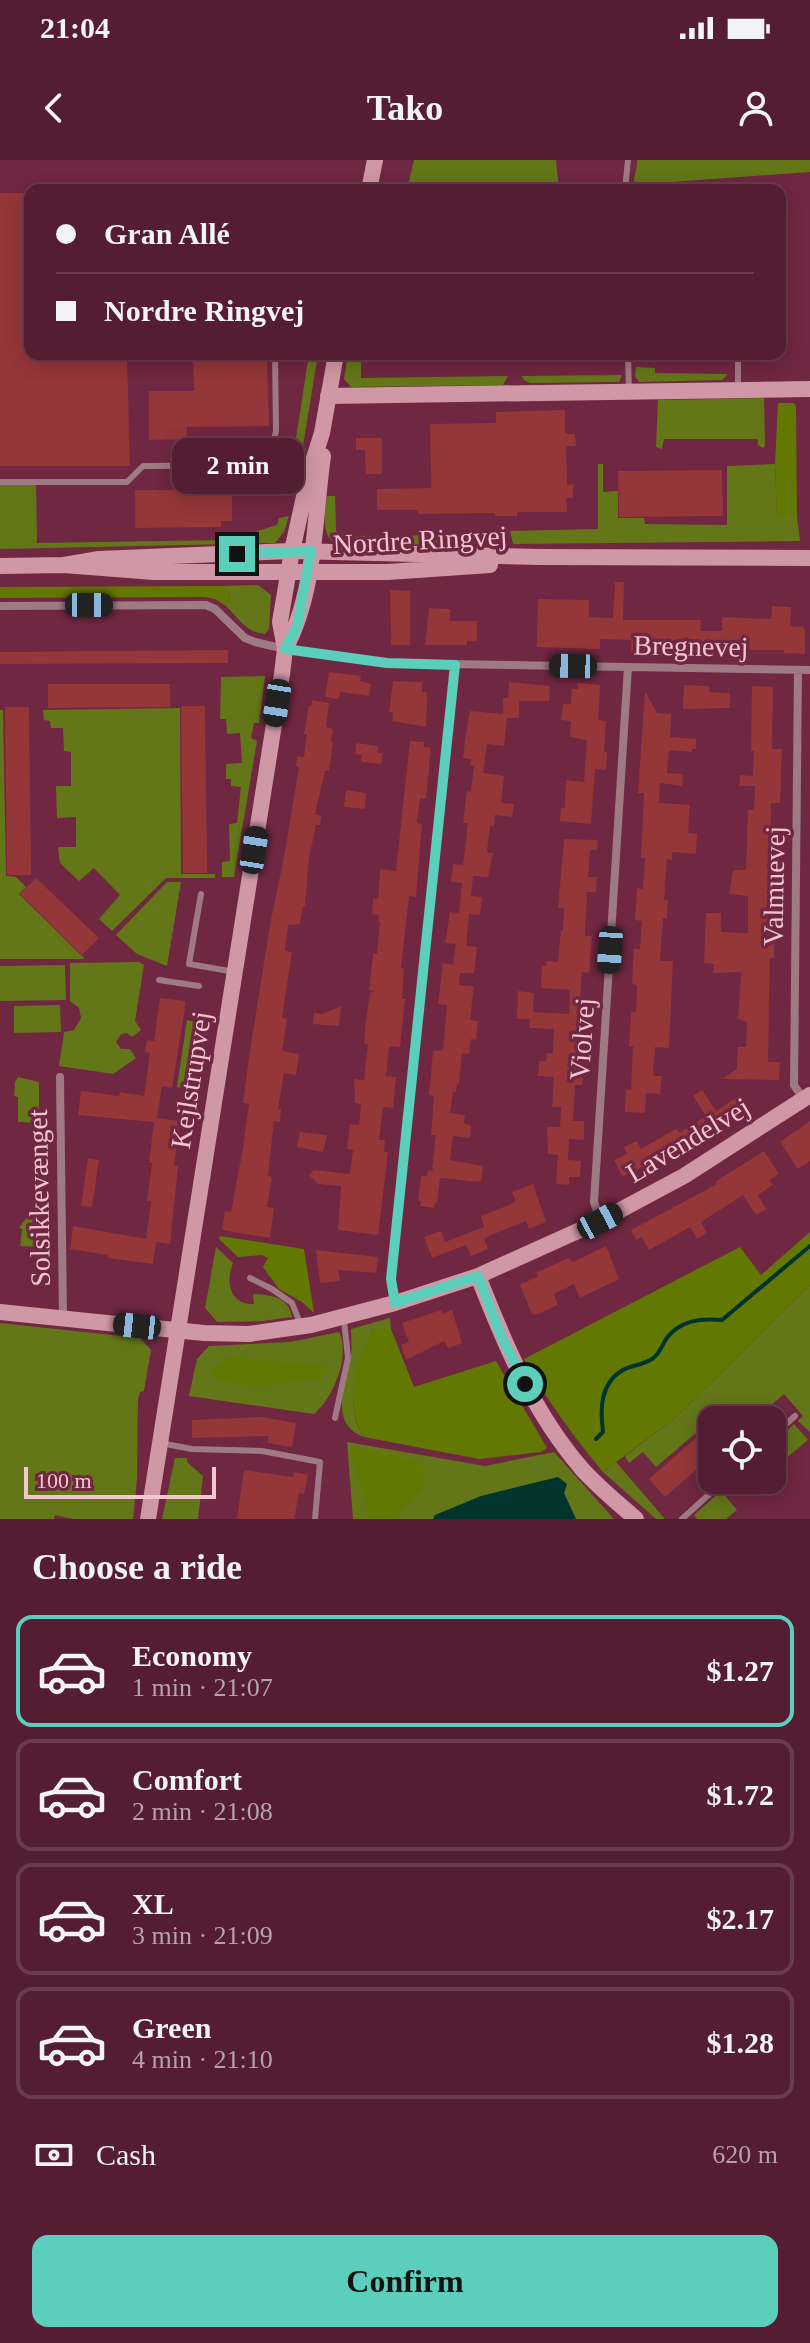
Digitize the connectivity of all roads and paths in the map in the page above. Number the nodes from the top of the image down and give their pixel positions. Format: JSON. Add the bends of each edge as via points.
{"nodes":[{"id":1,"x":375,"y":160,"type":"edge"},
{"id":2,"x":628,"y":160,"type":"edge"},
{"id":3,"x":370,"y":184,"type":"edge"},
{"id":4,"x":626,"y":184,"type":"edge"},
{"id":5,"x":275,"y":360,"type":"edge"},
{"id":6,"x":335,"y":360,"type":"edge"},
{"id":7,"x":628,"y":360,"type":"edge"},
{"id":8,"x":738,"y":360,"type":"edge"},
{"id":9,"x":810,"y":389,"type":"edge"},
{"id":10,"x":738,"y":390,"type":"junction"},
{"id":11,"x":629,"y":392,"type":"junction"},
{"id":12,"x":328,"y":396,"type":"junction"},
{"id":13,"x":322,"y":433,"type":"junction"},
{"id":14,"x":269,"y":465,"type":"junction"},
{"id":15,"x":309,"y":474,"type":"junction"},
{"id":16,"x":0,"y":482,"type":"edge"},
{"id":17,"x":292,"y":551,"type":"junction"},
{"id":18,"x":311,"y":551,"type":"junction"},
{"id":19,"x":539,"y":557,"type":"junction"},
{"id":20,"x":810,"y":558,"type":"edge"},
{"id":21,"x":64,"y":565,"type":"junction"},
{"id":22,"x":0,"y":566,"type":"edge"},
{"id":23,"x":289,"y":572,"type":"junction"},
{"id":24,"x":308,"y":572,"type":"junction"},
{"id":25,"x":0,"y":606,"type":"edge"},
{"id":26,"x":285,"y":649,"type":"junction"},
{"id":27,"x":455,"y":665,"type":"junction"},
{"id":28,"x":628,"y":667,"type":"junction"},
{"id":29,"x":798,"y":670,"type":"junction"},
{"id":30,"x":810,"y":670,"type":"edge"},
{"id":31,"x":201,"y":894,"type":"dead end"},
{"id":32,"x":189,"y":964,"type":"junction"},
{"id":33,"x":235,"y":972,"type":"junction"},
{"id":34,"x":159,"y":980,"type":"dead end"},
{"id":35,"x":186,"y":984,"type":"junction"},
{"id":36,"x":199,"y":986,"type":"dead end"},
{"id":37,"x":60,"y":1077,"type":"dead end"},
{"id":38,"x":807,"y":1098,"type":"edge"},
{"id":39,"x":600,"y":1221,"type":"junction"},
{"id":40,"x":478,"y":1276,"type":"junction"},
{"id":41,"x":250,"y":1278,"type":"dead end"},
{"id":42,"x":395,"y":1303,"type":"junction"},
{"id":43,"x":0,"y":1312,"type":"edge"},
{"id":44,"x":343,"y":1317,"type":"junction"},
{"id":45,"x":63,"y":1319,"type":"junction"},
{"id":46,"x":301,"y":1326,"type":"junction"},
{"id":47,"x":178,"y":1330,"type":"junction"},
{"id":48,"x":795,"y":1416,"type":"dead end"},
{"id":49,"x":335,"y":1418,"type":"dead end"},
{"id":50,"x":786,"y":1424,"type":"edge"},
{"id":51,"x":160,"y":1443,"type":"junction"},
{"id":52,"x":710,"y":1494,"type":"edge"},
{"id":53,"x":148,"y":1519,"type":"edge"},
{"id":54,"x":315,"y":1519,"type":"edge"},
{"id":55,"x":636,"y":1519,"type":"edge"},
{"id":56,"x":682,"y":1519,"type":"edge"}],
"edges":[{"from":1,"to":3,"type":"street"},
{"from":2,"to":4,"type":"lane"},
{"from":5,"to":14,"type":"lane","via":[[276,431]]},
{"from":6,"to":12,"type":"street","name":"Kejlstrupvej"},
{"from":7,"to":11,"type":"lane"},
{"from":8,"to":10,"type":"lane"},
{"from":9,"to":10,"type":"street"},
{"from":10,"to":11,"type":"street"},
{"from":11,"to":12,"type":"street"},
{"from":12,"to":13,"type":"street","name":"Kejlstrupvej"},
{"from":13,"to":15,"type":"street","name":"Kejlstrupvej"},
{"from":13,"to":18,"type":"street","name":"Kejlstrupvej"},
{"from":14,"to":15,"type":"lane"},
{"from":14,"to":16,"type":"lane","via":[[143,466],[127,482]]},
{"from":15,"to":17,"type":"street","name":"Kejlstrupvej"},
{"from":17,"to":18,"type":"street","name":"Nordre Ringvej"},
{"from":17,"to":21,"type":"street","name":"Nordre Ringvej"},
{"from":17,"to":23,"type":"street","name":"Kejlstrupvej"},
{"from":18,"to":19,"type":"street","name":"Nordre Ringvej"},
{"from":18,"to":24,"type":"street","name":"Kejlstrupvej"},
{"from":19,"to":20,"type":"street","name":"Nordre Ringvej"},
{"from":19,"to":24,"type":"street","name":"Nordre Ringvej","via":[[388,572]]},
{"from":21,"to":22,"type":"street","name":"Nordre Ringvej"},
{"from":21,"to":23,"type":"street","name":"Nordre Ringvej","via":[[154,572]]},
{"from":23,"to":24,"type":"street","name":"Nordre Ringvej"},
{"from":23,"to":26,"type":"street","name":"Kejlstrupvej","via":[[280,622]]},
{"from":24,"to":26,"type":"street","name":"Kejlstrupvej","via":[[297,627]]},
{"from":25,"to":26,"type":"street","name":"Bregnevej","via":[[206,605],[245,638]]},
{"from":26,"to":27,"type":"street","name":"Bregnevej","via":[[387,663]]},
{"from":26,"to":33,"type":"street","name":"Kejlstrupvej"},
{"from":27,"to":28,"type":"street","name":"Bregnevej"},
{"from":27,"to":42,"type":"street","via":[[391,1279]]},
{"from":28,"to":29,"type":"street","name":"Bregnevej"},
{"from":28,"to":39,"type":"street","name":"Violvej","via":[[594,1202]]},
{"from":29,"to":30,"type":"street","name":"Bregnevej"},
{"from":29,"to":38,"type":"street","name":"Valmuevej","via":[[794,1085]]},
{"from":31,"to":32,"type":"lane"},
{"from":32,"to":33,"type":"lane"},
{"from":32,"to":35,"type":"lane"},
{"from":33,"to":47,"type":"street","name":"Kejlstrupvej"},
{"from":34,"to":35,"type":"lane"},
{"from":35,"to":36,"type":"lane"},
{"from":37,"to":45,"type":"street","name":"Solsikkevænget"},
{"from":38,"to":39,"type":"street","name":"Lavendelvej","via":[[684,1176]]},
{"from":39,"to":40,"type":"street","name":"Lavendelvej"},
{"from":40,"to":42,"type":"street","name":"Lavendelvej"},
{"from":40,"to":55,"type":"street","via":[[538,1409],[583,1470]]},
{"from":41,"to":46,"type":"lane","via":[[292,1303]]},
{"from":42,"to":44,"type":"street","name":"Lavendelvej"},
{"from":43,"to":45,"type":"street","name":"Lavendelvej"},
{"from":44,"to":46,"type":"street","name":"Lavendelvej"},
{"from":44,"to":49,"type":"lane","via":[[348,1358]]},
{"from":45,"to":47,"type":"street","name":"Lavendelvej"},
{"from":46,"to":47,"type":"street","name":"Lavendelvej","via":[[249,1334]]},
{"from":47,"to":51,"type":"street","name":"Kejlstrupvej"},
{"from":48,"to":50,"type":"lane"},
{"from":51,"to":53,"type":"street","name":"Kejlstrupvej"},
{"from":51,"to":54,"type":"lane","via":[[262,1451],[320,1462]]},
{"from":52,"to":56,"type":"lane"}]}
